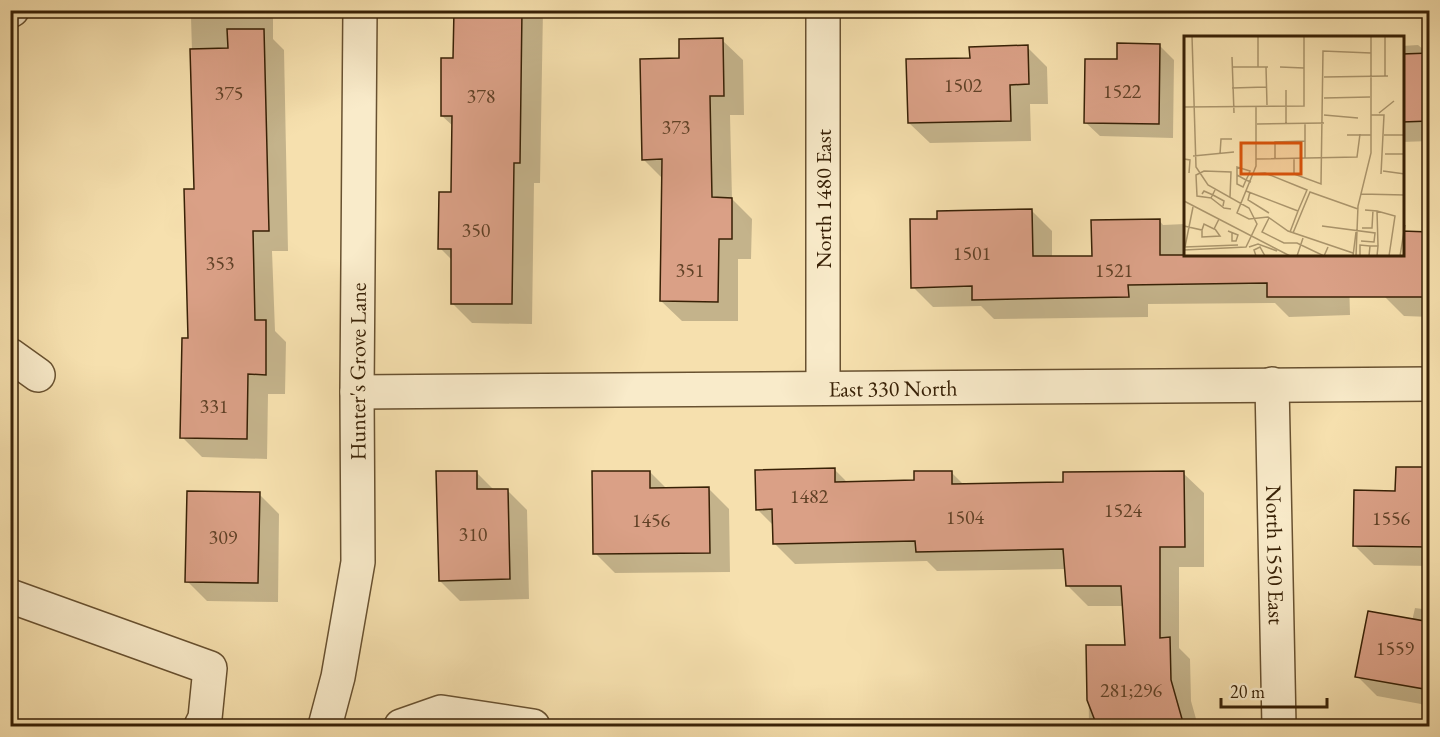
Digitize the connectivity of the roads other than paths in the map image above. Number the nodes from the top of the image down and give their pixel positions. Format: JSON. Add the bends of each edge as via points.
{"nodes":[{"id":1,"x":360,"y":10,"type":"edge"},
{"id":2,"x":823,"y":10,"type":"edge"},
{"id":3,"x":10,"y":355,"type":"edge"},
{"id":4,"x":38,"y":375,"type":"dead end"},
{"id":5,"x":1272,"y":384,"type":"junction"},
{"id":6,"x":1430,"y":384,"type":"edge"},
{"id":7,"x":823,"y":388,"type":"junction"},
{"id":8,"x":357,"y":392,"type":"junction"},
{"id":9,"x":10,"y":596,"type":"edge"},
{"id":10,"x":201,"y":726,"type":"edge"},
{"id":11,"x":325,"y":726,"type":"edge"},
{"id":12,"x":401,"y":726,"type":"edge"},
{"id":13,"x":534,"y":726,"type":"edge"},
{"id":14,"x":1279,"y":726,"type":"edge"}],
"edges":[{"from":1,"to":8,"type":"street","name":"Hunter's Grove Lane"},
{"from":2,"to":7,"type":"street","name":"North 1480 East"},
{"from":3,"to":4,"type":"street"},
{"from":5,"to":6,"type":"street","name":"East 330 North"},
{"from":5,"to":7,"type":"street","name":"East 330 North"},
{"from":5,"to":14,"type":"street","name":"North 1550 East"},
{"from":7,"to":8,"type":"street","name":"East 330 North"},
{"from":8,"to":11,"type":"street","name":"Hunter's Grove Lane","via":[[358,562],[338,677]]},
{"from":9,"to":10,"type":"street","via":[[210,668]]},
{"from":12,"to":13,"type":"street","via":[[441,712]]}]}
